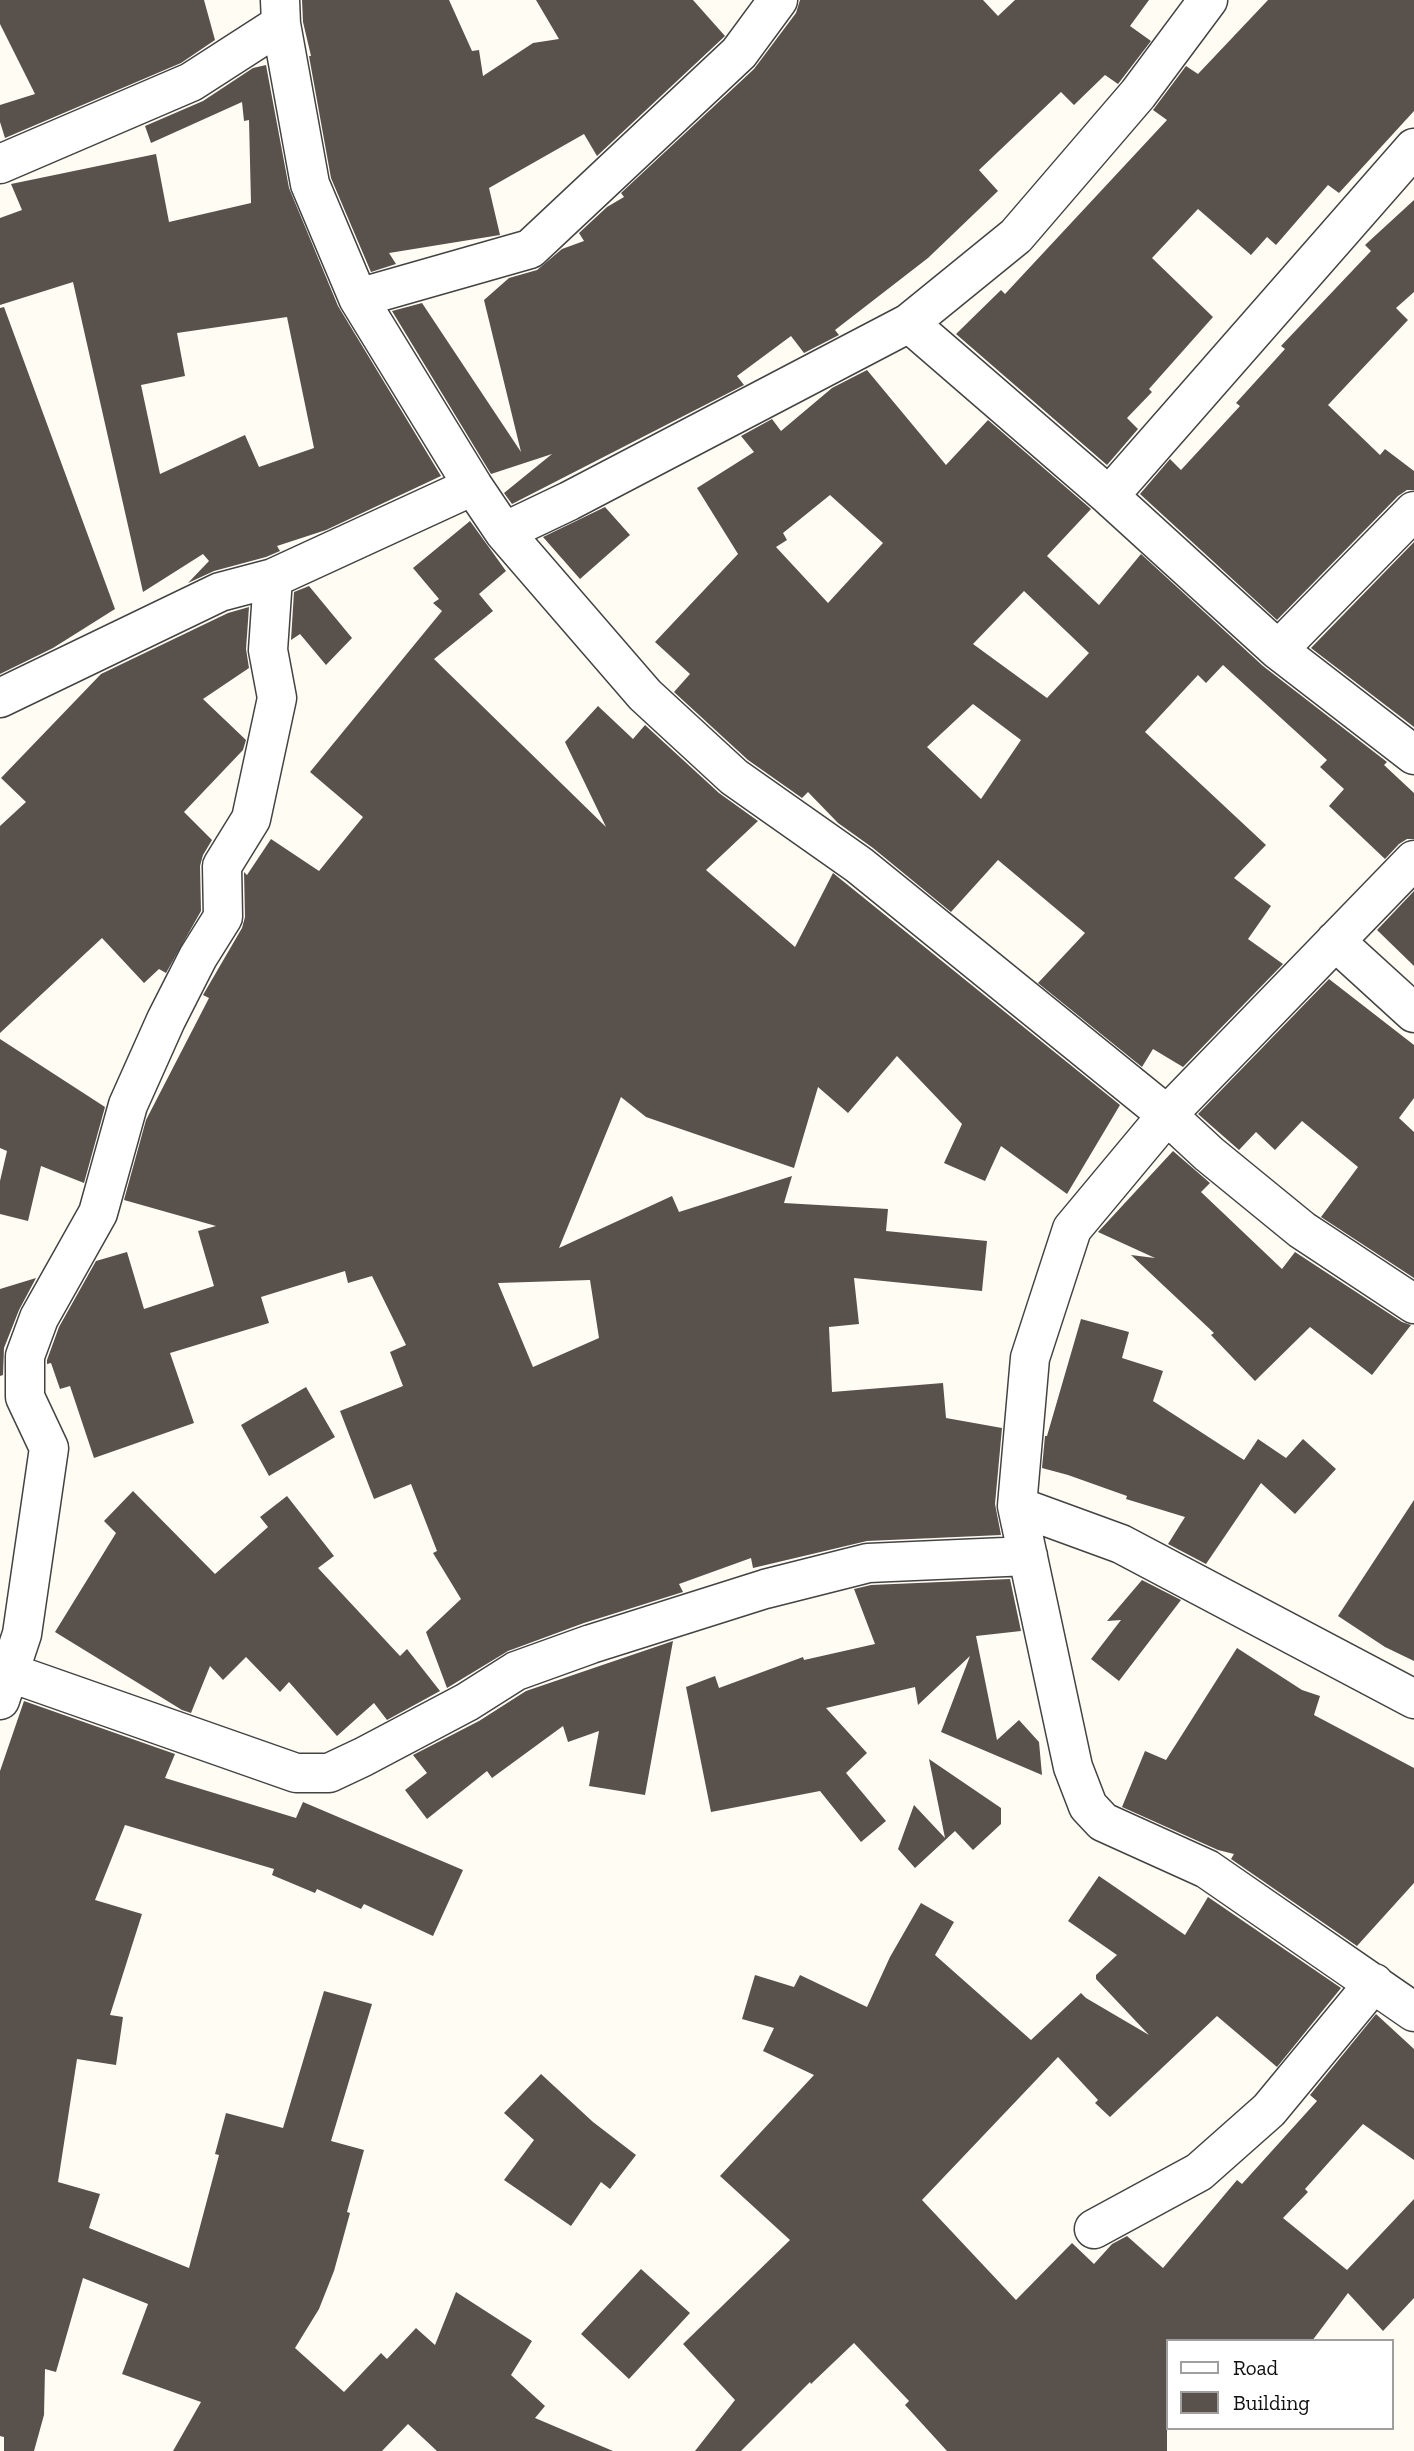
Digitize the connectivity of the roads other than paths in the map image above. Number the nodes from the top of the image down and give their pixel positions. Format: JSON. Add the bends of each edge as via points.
{"nodes":[{"id":1,"x":778,"y":0,"type":"edge"},
{"id":2,"x":1208,"y":0,"type":"edge"},
{"id":3,"x":280,"y":12,"type":"edge"},
{"id":4,"x":1414,"y":148,"type":"edge"},
{"id":5,"x":0,"y":164,"type":"edge"},
{"id":6,"x":358,"y":298,"type":"junction"},
{"id":7,"x":909,"y":323,"type":"junction"},
{"id":8,"x":473,"y":486,"type":"junction"},
{"id":9,"x":1109,"y":496,"type":"junction"},
{"id":10,"x":1414,"y":511,"type":"edge"},
{"id":11,"x":504,"y":532,"type":"junction"},
{"id":12,"x":273,"y":578,"type":"junction"},
{"id":13,"x":1278,"y":650,"type":"junction"},
{"id":14,"x":0,"y":698,"type":"edge"},
{"id":15,"x":1414,"y":755,"type":"edge"},
{"id":16,"x":1414,"y":860,"type":"edge"},
{"id":17,"x":1335,"y":941,"type":"junction"},
{"id":18,"x":1414,"y":1013,"type":"edge"},
{"id":19,"x":1167,"y":1115,"type":"junction"},
{"id":20,"x":1414,"y":1304,"type":"edge"},
{"id":21,"x":12,"y":1405,"type":"edge"},
{"id":22,"x":1017,"y":1506,"type":"junction"},
{"id":23,"x":1028,"y":1556,"type":"junction"},
{"id":24,"x":5,"y":1687,"type":"edge"},
{"id":25,"x":1414,"y":1699,"type":"edge"},
{"id":26,"x":1374,"y":1983,"type":"junction"},
{"id":27,"x":1414,"y":2012,"type":"edge"},
{"id":28,"x":1094,"y":2229,"type":"dead end"}],
"edges":[{"from":1,"to":6,"type":"street","via":[[739,53],[530,249]]},
{"from":2,"to":7,"type":"street","via":[[1138,94],[1016,236]]},
{"from":3,"to":5,"type":"street","via":[[191,82]]},
{"from":3,"to":6,"type":"street","via":[[310,184]]},
{"from":4,"to":9,"type":"street"},
{"from":6,"to":8,"type":"street"},
{"from":7,"to":9,"type":"street"},
{"from":7,"to":11,"type":"street"},
{"from":8,"to":11,"type":"street"},
{"from":8,"to":12,"type":"street"},
{"from":9,"to":13,"type":"street"},
{"from":10,"to":13,"type":"street"},
{"from":11,"to":19,"type":"street","via":[[645,695],[734,777],[859,866]]},
{"from":12,"to":14,"type":"street","via":[[220,592]]},
{"from":12,"to":21,"type":"street","via":[[268,650],[277,698],[251,819],[222,866],[223,917],[171,1009],[128,1105],[98,1213],[39,1318]]},
{"from":13,"to":15,"type":"street"},
{"from":16,"to":17,"type":"street"},
{"from":17,"to":18,"type":"street"},
{"from":17,"to":19,"type":"street"},
{"from":19,"to":20,"type":"street","via":[[1302,1230]]},
{"from":19,"to":22,"type":"street","via":[[1072,1230],[1030,1357]]},
{"from":21,"to":24,"type":"street","via":[[49,1448],[22,1633]]},
{"from":22,"to":23,"type":"street"},
{"from":22,"to":25,"type":"street","via":[[1121,1544]]},
{"from":23,"to":24,"type":"street","via":[[868,1563],[765,1589],[516,1671],[467,1702],[329,1773],[296,1773]]},
{"from":23,"to":26,"type":"street","via":[[1073,1767],[1088,1807],[1103,1822],[1207,1869]]},
{"from":26,"to":27,"type":"street"},
{"from":26,"to":28,"type":"street","via":[[1269,2110],[1199,2172]]}]}
